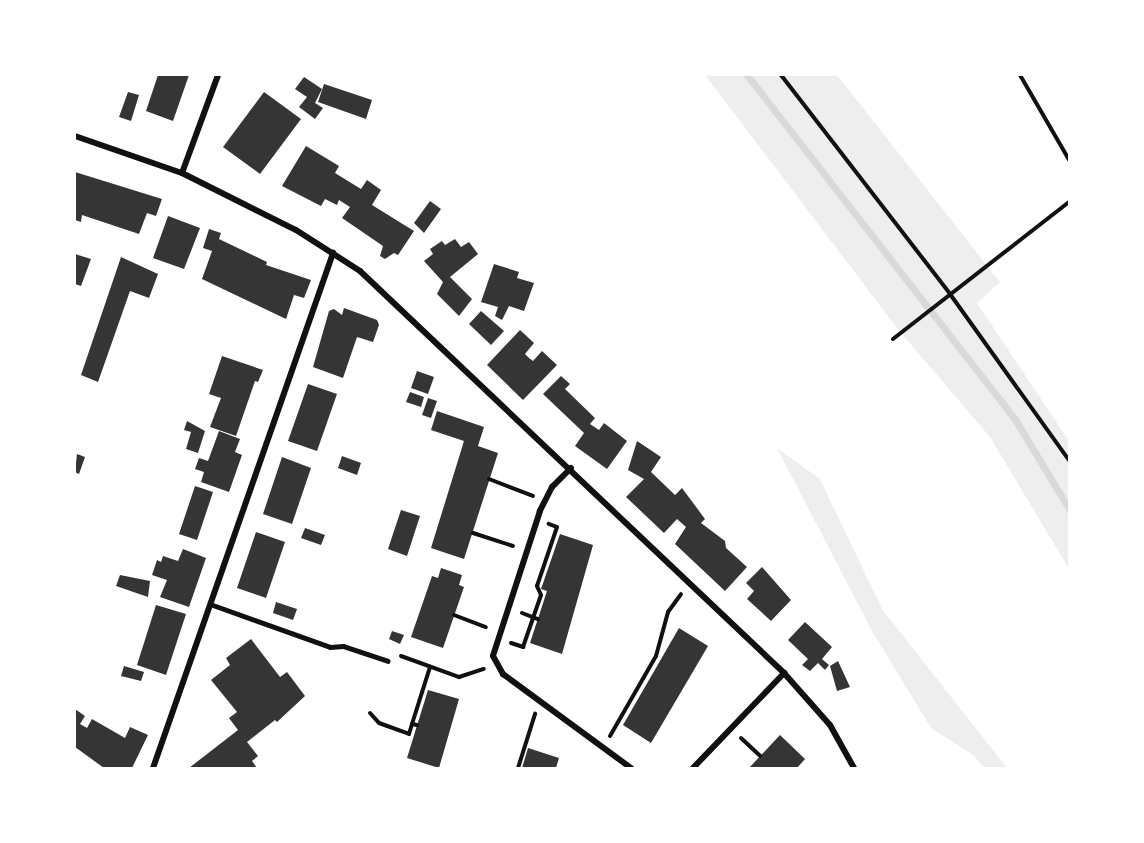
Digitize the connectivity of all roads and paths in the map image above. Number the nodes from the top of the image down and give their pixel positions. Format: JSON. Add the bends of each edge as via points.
{"nodes":[{"id":1,"x":218,"y":75,"type":"edge"},
{"id":2,"x":781,"y":75,"type":"edge"},
{"id":3,"x":1020,"y":75,"type":"edge"},
{"id":4,"x":75,"y":136,"type":"edge"},
{"id":5,"x":1069,"y":160,"type":"edge"},
{"id":6,"x":182,"y":173,"type":"junction"},
{"id":7,"x":1069,"y":202,"type":"edge"},
{"id":8,"x":333,"y":253,"type":"junction"},
{"id":9,"x":950,"y":294,"type":"junction"},
{"id":10,"x":893,"y":339,"type":"dead end"},
{"id":11,"x":1069,"y":460,"type":"edge"},
{"id":12,"x":571,"y":468,"type":"junction"},
{"id":13,"x":489,"y":479,"type":"dead end"},
{"id":14,"x":533,"y":496,"type":"dead end"},
{"id":15,"x":537,"y":520,"type":"junction"},
{"id":16,"x":473,"y":533,"type":"dead end"},
{"id":17,"x":513,"y":546,"type":"dead end"},
{"id":18,"x":681,"y":594,"type":"dead end"},
{"id":19,"x":213,"y":605,"type":"junction"},
{"id":20,"x":454,"y":615,"type":"dead end"},
{"id":21,"x":486,"y":627,"type":"dead end"},
{"id":22,"x":497,"y":637,"type":"junction"},
{"id":23,"x":658,"y":649,"type":"junction"},
{"id":24,"x":663,"y":652,"type":"dead end"},
{"id":25,"x":388,"y":661,"type":"joint"},
{"id":26,"x":496,"y":665,"type":"junction"},
{"id":27,"x":430,"y":667,"type":"junction"},
{"id":28,"x":784,"y":673,"type":"junction"},
{"id":29,"x":631,"y":696,"type":"junction"},
{"id":30,"x":638,"y":701,"type":"dead end"},
{"id":31,"x":370,"y":713,"type":"dead end"},
{"id":32,"x":535,"y":713,"type":"dead end"},
{"id":33,"x":741,"y":738,"type":"dead end"},
{"id":34,"x":603,"y":747,"type":"junction"},
{"id":35,"x":760,"y":756,"type":"dead end"},
{"id":36,"x":153,"y":768,"type":"edge"},
{"id":37,"x":518,"y":768,"type":"edge"},
{"id":38,"x":631,"y":768,"type":"edge"},
{"id":39,"x":693,"y":768,"type":"edge"},
{"id":40,"x":854,"y":768,"type":"edge"}],
"edges":[{"from":1,"to":6,"type":"street"},
{"from":2,"to":9,"type":"path"},
{"from":3,"to":5,"type":"path"},
{"from":4,"to":6,"type":"street"},
{"from":6,"to":8,"type":"street"},
{"from":7,"to":9,"type":"path"},
{"from":8,"to":12,"type":"street","via":[[386,294]]},
{"from":8,"to":19,"type":"street"},
{"from":9,"to":10,"type":"path"},
{"from":9,"to":11,"type":"path"},
{"from":12,"to":15,"type":"street","via":[[552,487]]},
{"from":12,"to":28,"type":"street"},
{"from":13,"to":14,"type":"path"},
{"from":15,"to":22,"type":"street"},
{"from":15,"to":22,"type":"path","via":[[557,527],[537,586],[541,595],[523,647]]},
{"from":16,"to":17,"type":"path"},
{"from":18,"to":23,"type":"path","via":[[668,612]]},
{"from":19,"to":25,"type":"lane","via":[[330,647],[343,646]]},
{"from":19,"to":36,"type":"street"},
{"from":20,"to":21,"type":"path"},
{"from":22,"to":26,"type":"street","via":[[493,656]]},
{"from":23,"to":24,"type":"path"},
{"from":23,"to":29,"type":"path"},
{"from":25,"to":27,"type":"path","via":[[391,653]]},
{"from":26,"to":27,"type":"path","via":[[459,677]]},
{"from":26,"to":34,"type":"street"},
{"from":27,"to":31,"type":"path","via":[[409,734],[380,723]]},
{"from":28,"to":39,"type":"street"},
{"from":28,"to":40,"type":"street","via":[[830,725]]},
{"from":29,"to":30,"type":"path"},
{"from":29,"to":34,"type":"path","via":[[631,704]]},
{"from":32,"to":37,"type":"path"},
{"from":33,"to":35,"type":"path"},
{"from":34,"to":38,"type":"street"}]}
